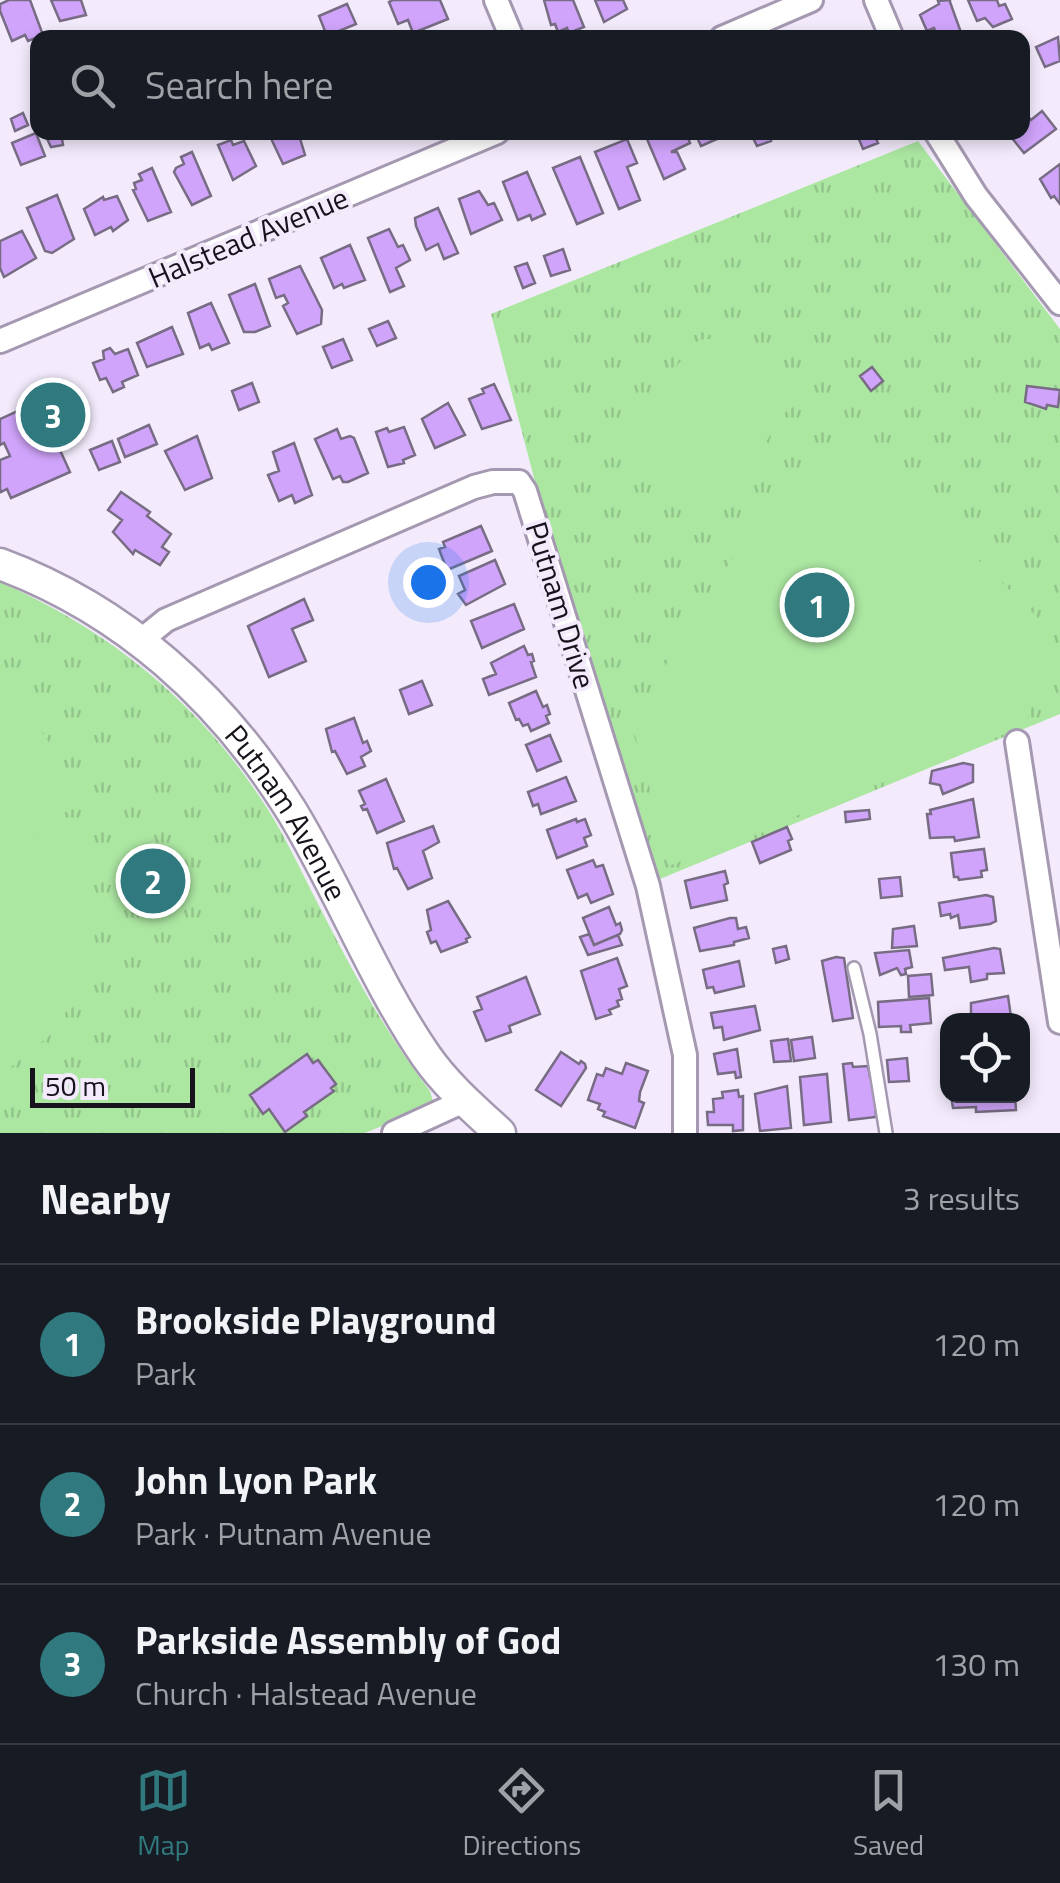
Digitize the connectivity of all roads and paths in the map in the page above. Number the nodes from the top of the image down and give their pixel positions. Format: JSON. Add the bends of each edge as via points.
{"nodes":[{"id":1,"x":496,"y":0,"type":"edge"},
{"id":2,"x":811,"y":0,"type":"edge"},
{"id":3,"x":876,"y":0,"type":"edge"},
{"id":4,"x":509,"y":30,"type":"edge"},
{"id":5,"x":741,"y":30,"type":"edge"},
{"id":6,"x":889,"y":30,"type":"edge"},
{"id":7,"x":477,"y":140,"type":"edge"},
{"id":8,"x":941,"y":140,"type":"edge"},
{"id":9,"x":1060,"y":303,"type":"edge"},
{"id":10,"x":0,"y":341,"type":"edge"},
{"id":11,"x":0,"y":564,"type":"edge"},
{"id":12,"x":140,"y":641,"type":"junction"},
{"id":13,"x":1017,"y":742,"type":"dead end"},
{"id":14,"x":854,"y":968,"type":"dead end"},
{"id":15,"x":1060,"y":1022,"type":"edge"},
{"id":16,"x":466,"y":1100,"type":"junction"},
{"id":17,"x":394,"y":1133,"type":"edge"},
{"id":18,"x":500,"y":1133,"type":"edge"},
{"id":19,"x":685,"y":1133,"type":"edge"},
{"id":20,"x":886,"y":1133,"type":"edge"}],
"edges":[{"from":1,"to":4,"type":"street"},
{"from":2,"to":5,"type":"street"},
{"from":3,"to":6,"type":"street"},
{"from":7,"to":10,"type":"street","name":"Halstead Avenue"},
{"from":8,"to":9,"type":"street"},
{"from":11,"to":12,"type":"street","name":"Putnam Avenue","via":[[78,600]]},
{"from":12,"to":16,"type":"street","name":"Putnam Avenue","via":[[216,708],[250,749],[292,811],[426,1056]]},
{"from":12,"to":19,"type":"street","name":"Putnam Drive","via":[[166,620],[474,487],[519,482],[648,886],[686,1055]]},
{"from":13,"to":15,"type":"street"},
{"from":14,"to":20,"type":"lane"},
{"from":16,"to":17,"type":"street"},
{"from":16,"to":18,"type":"street","name":"Putnam Avenue"}]}
